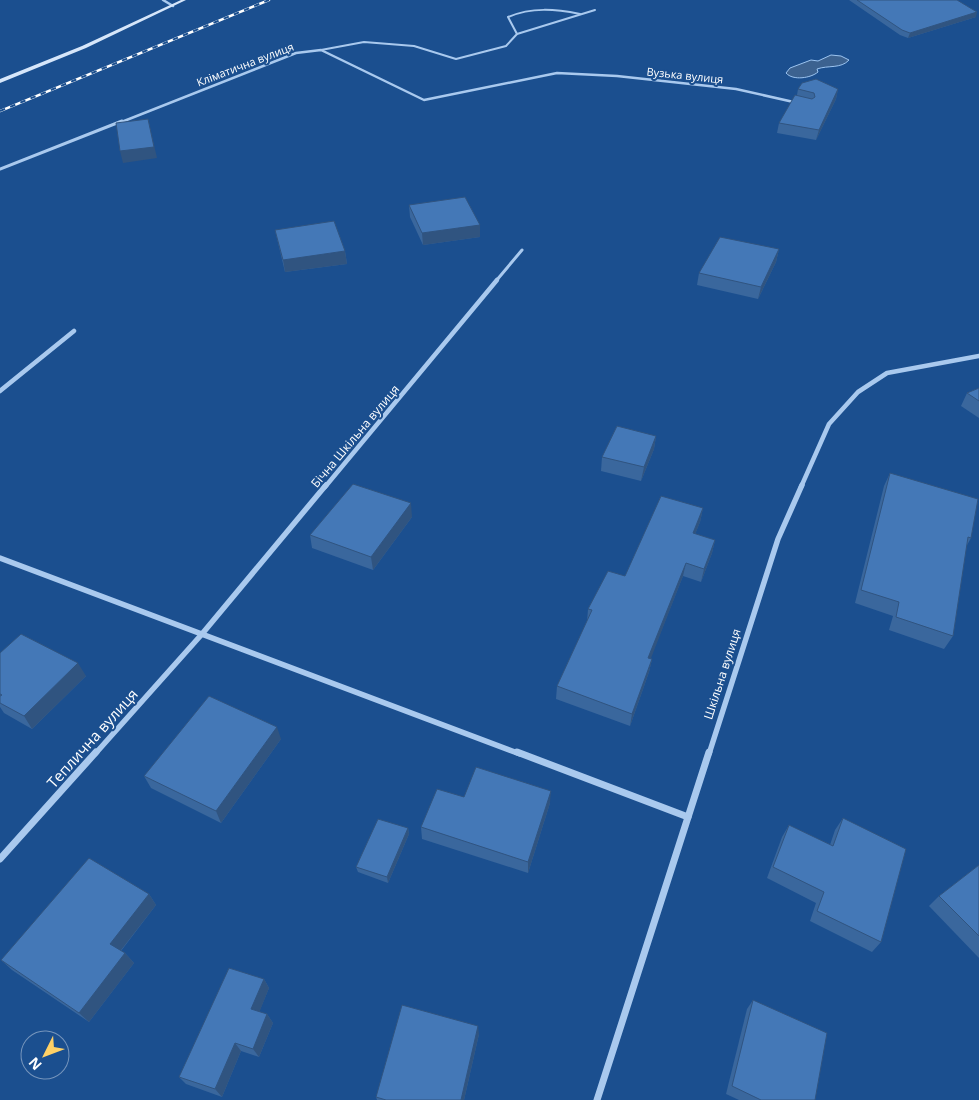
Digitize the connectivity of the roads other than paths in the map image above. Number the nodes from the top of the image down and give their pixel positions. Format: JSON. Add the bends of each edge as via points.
{"nodes":[{"id":1,"x":163,"y":0,"type":"edge"},
{"id":2,"x":184,"y":0,"type":"edge"},
{"id":3,"x":173,"y":6,"type":"junction"},
{"id":4,"x":595,"y":10,"type":"dead end"},
{"id":5,"x":582,"y":14,"type":"junction"},
{"id":6,"x":517,"y":34,"type":"junction"},
{"id":7,"x":321,"y":50,"type":"junction"},
{"id":8,"x":0,"y":81,"type":"edge"},
{"id":9,"x":801,"y":104,"type":"edge"},
{"id":10,"x":0,"y":169,"type":"edge"},
{"id":11,"x":522,"y":250,"type":"dead end"},
{"id":12,"x":74,"y":331,"type":"dead end"},
{"id":13,"x":979,"y":356,"type":"edge"},
{"id":14,"x":0,"y":391,"type":"edge"},
{"id":15,"x":0,"y":558,"type":"edge"},
{"id":16,"x":202,"y":634,"type":"junction"},
{"id":17,"x":688,"y":816,"type":"junction"},
{"id":18,"x":0,"y":859,"type":"edge"},
{"id":19,"x":597,"y":1100,"type":"edge"}],
"edges":[{"from":1,"to":3,"type":"street"},
{"from":2,"to":3,"type":"main road"},
{"from":3,"to":8,"type":"main road"},
{"from":4,"to":5,"type":"lane"},
{"from":5,"to":6,"type":"lane"},
{"from":5,"to":6,"type":"lane","via":[[555,9],[519,12],[508,17]]},
{"from":6,"to":7,"type":"lane","via":[[506,46],[456,59],[414,46],[364,42]]},
{"from":7,"to":9,"type":"street","name":"Вузька вулиця","via":[[424,100],[557,73],[736,89]]},
{"from":7,"to":10,"type":"street","name":"Кліматична вулиця","via":[[296,53]]},
{"from":11,"to":16,"type":"street","name":"Бічна Шкільна вулиця"},
{"from":12,"to":14,"type":"street"},
{"from":13,"to":17,"type":"street","name":"Шкільна вулиця","via":[[887,372],[858,392],[829,424],[778,538]]},
{"from":15,"to":16,"type":"street"},
{"from":16,"to":17,"type":"street"},
{"from":16,"to":18,"type":"street","name":"Теплична вулиця"},
{"from":17,"to":19,"type":"street","name":"Шкільна вулиця"}]}
